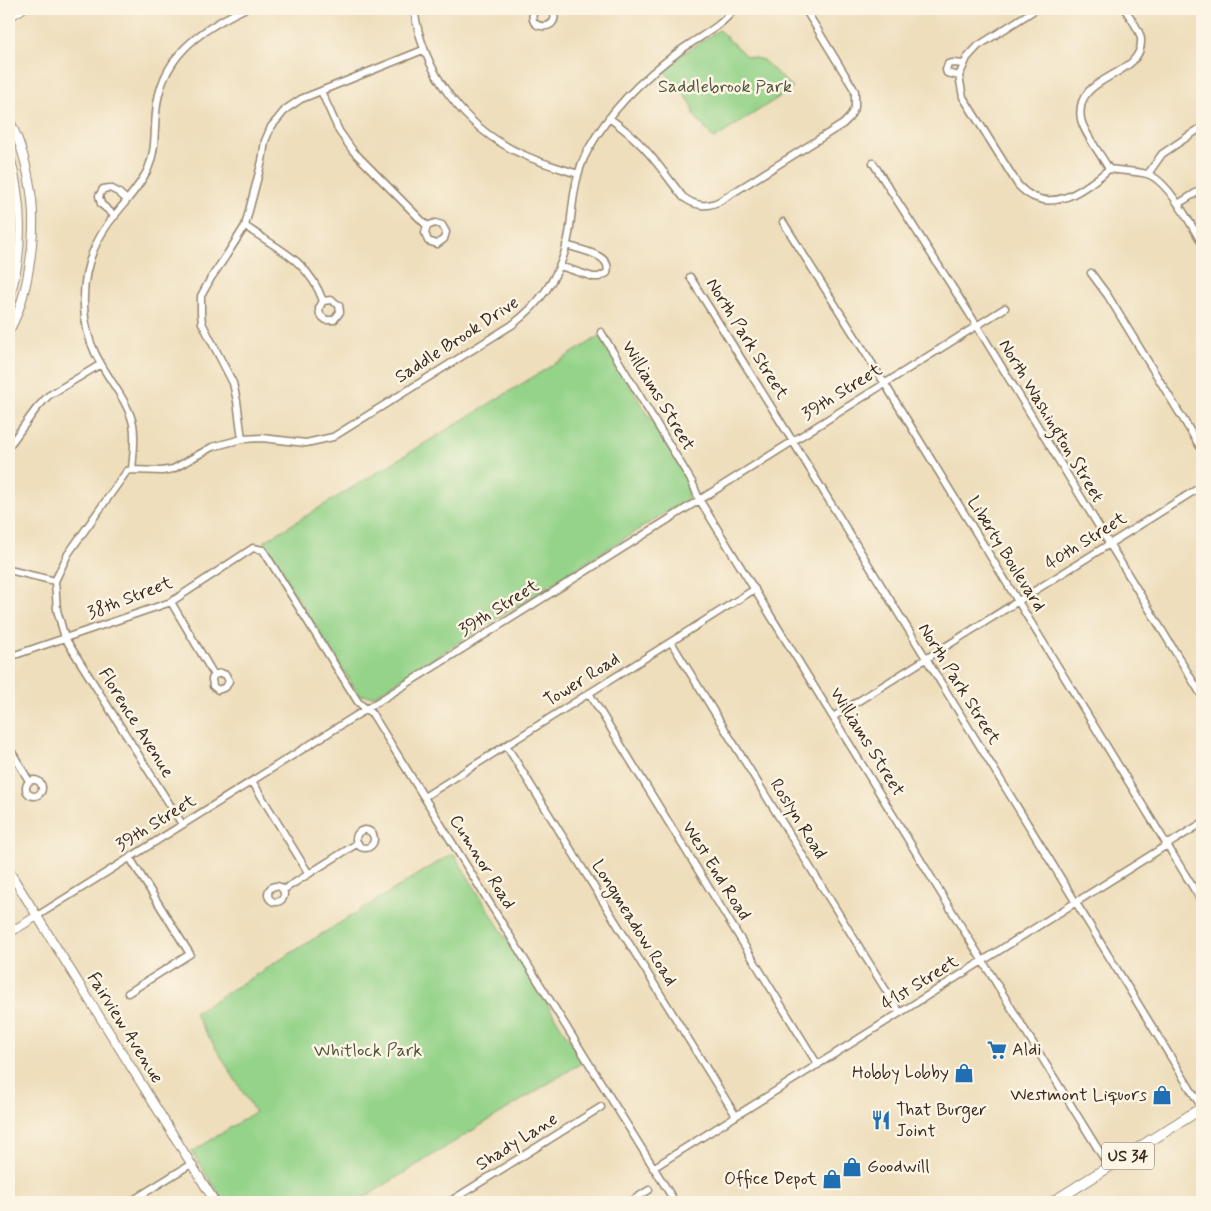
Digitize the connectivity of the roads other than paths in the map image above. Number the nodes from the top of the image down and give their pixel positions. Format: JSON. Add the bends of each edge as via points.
{"nodes":[{"id":1,"x":22,"y":9,"type":"edge"},
{"id":2,"x":244,"y":9,"type":"edge"},
{"id":3,"x":414,"y":9,"type":"edge"},
{"id":4,"x":536,"y":9,"type":"edge"},
{"id":5,"x":552,"y":9,"type":"edge"},
{"id":6,"x":734,"y":9,"type":"edge"},
{"id":7,"x":805,"y":9,"type":"edge"},
{"id":8,"x":1036,"y":9,"type":"edge"},
{"id":9,"x":1125,"y":9,"type":"edge"},
{"id":10,"x":9,"y":17,"type":"edge"},
{"id":11,"x":423,"y":50,"type":"junction"},
{"id":12,"x":963,"y":66,"type":"junction"},
{"id":13,"x":959,"y":76,"type":"junction"},
{"id":14,"x":321,"y":91,"type":"junction"},
{"id":15,"x":609,"y":118,"type":"junction"},
{"id":16,"x":9,"y":119,"type":"edge"},
{"id":17,"x":1202,"y":128,"type":"edge"},
{"id":18,"x":9,"y":153,"type":"edge"},
{"id":19,"x":873,"y":163,"type":"dead end"},
{"id":20,"x":1109,"y":169,"type":"junction"},
{"id":21,"x":578,"y":174,"type":"junction"},
{"id":22,"x":1148,"y":174,"type":"junction"},
{"id":23,"x":1202,"y":189,"type":"edge"},
{"id":24,"x":127,"y":200,"type":"junction"},
{"id":25,"x":1178,"y":204,"type":"junction"},
{"id":26,"x":115,"y":216,"type":"junction"},
{"id":27,"x":783,"y":222,"type":"dead end"},
{"id":28,"x":245,"y":226,"type":"junction"},
{"id":29,"x":428,"y":226,"type":"dead end"},
{"id":30,"x":1202,"y":243,"type":"edge"},
{"id":31,"x":566,"y":245,"type":"junction"},
{"id":32,"x":560,"y":266,"type":"junction"},
{"id":33,"x":1091,"y":273,"type":"dead end"},
{"id":34,"x":690,"y":277,"type":"dead end"},
{"id":35,"x":9,"y":298,"type":"edge"},
{"id":36,"x":323,"y":301,"type":"dead end"},
{"id":37,"x":1005,"y":308,"type":"dead end"},
{"id":38,"x":976,"y":326,"type":"junction"},
{"id":39,"x":9,"y":331,"type":"edge"},
{"id":40,"x":601,"y":332,"type":"dead end"},
{"id":41,"x":100,"y":364,"type":"junction"},
{"id":42,"x":885,"y":384,"type":"junction"},
{"id":43,"x":242,"y":439,"type":"junction"},
{"id":44,"x":792,"y":440,"type":"junction"},
{"id":45,"x":9,"y":446,"type":"edge"},
{"id":46,"x":1202,"y":450,"type":"edge"},
{"id":47,"x":132,"y":470,"type":"junction"},
{"id":48,"x":1202,"y":486,"type":"edge"},
{"id":49,"x":699,"y":499,"type":"junction"},
{"id":50,"x":1110,"y":544,"type":"junction"},
{"id":51,"x":253,"y":548,"type":"joint"},
{"id":52,"x":9,"y":570,"type":"edge"},
{"id":53,"x":54,"y":581,"type":"junction"},
{"id":54,"x":755,"y":589,"type":"junction"},
{"id":55,"x":171,"y":602,"type":"junction"},
{"id":56,"x":1018,"y":602,"type":"junction"},
{"id":57,"x":65,"y":638,"type":"junction"},
{"id":58,"x":671,"y":642,"type":"junction"},
{"id":59,"x":9,"y":657,"type":"edge"},
{"id":60,"x":926,"y":660,"type":"junction"},
{"id":61,"x":214,"y":674,"type":"dead end"},
{"id":62,"x":589,"y":693,"type":"junction"},
{"id":63,"x":1202,"y":696,"type":"edge"},
{"id":64,"x":366,"y":709,"type":"junction"},
{"id":65,"x":834,"y":717,"type":"junction"},
{"id":66,"x":506,"y":745,"type":"junction"},
{"id":67,"x":9,"y":747,"type":"edge"},
{"id":68,"x":252,"y":780,"type":"junction"},
{"id":69,"x":29,"y":781,"type":"dead end"},
{"id":70,"x":424,"y":797,"type":"junction"},
{"id":71,"x":1202,"y":823,"type":"edge"},
{"id":72,"x":182,"y":824,"type":"junction"},
{"id":73,"x":358,"y":843,"type":"dead end"},
{"id":74,"x":1167,"y":845,"type":"junction"},
{"id":75,"x":130,"y":858,"type":"junction"},
{"id":76,"x":9,"y":871,"type":"edge"},
{"id":77,"x":309,"y":874,"type":"junction"},
{"id":78,"x":283,"y":890,"type":"dead end"},
{"id":79,"x":1202,"y":902,"type":"edge"},
{"id":80,"x":1076,"y":903,"type":"junction"},
{"id":81,"x":37,"y":916,"type":"junction"},
{"id":82,"x":9,"y":933,"type":"edge"},
{"id":83,"x":983,"y":960,"type":"junction"},
{"id":84,"x":128,"y":993,"type":"dead end"},
{"id":85,"x":900,"y":1013,"type":"junction"},
{"id":86,"x":818,"y":1065,"type":"junction"},
{"id":87,"x":601,"y":1107,"type":"dead end"},
{"id":88,"x":1202,"y":1108,"type":"edge"},
{"id":89,"x":736,"y":1116,"type":"junction"},
{"id":90,"x":191,"y":1164,"type":"junction"},
{"id":91,"x":1110,"y":1167,"type":"junction"},
{"id":92,"x":654,"y":1168,"type":"junction"},
{"id":93,"x":649,"y":1190,"type":"dead end"},
{"id":94,"x":130,"y":1202,"type":"edge"},
{"id":95,"x":215,"y":1202,"type":"edge"},
{"id":96,"x":449,"y":1202,"type":"edge"},
{"id":97,"x":630,"y":1202,"type":"edge"},
{"id":98,"x":675,"y":1202,"type":"edge"},
{"id":99,"x":1053,"y":1202,"type":"edge"}],
"edges":[{"from":1,"to":10,"type":"street"},
{"from":2,"to":24,"type":"street","via":[[202,32],[175,58],[158,96],[152,159]]},
{"from":3,"to":11,"type":"street"},
{"from":4,"to":5,"type":"street","via":[[533,20],[544,27],[554,20]]},
{"from":6,"to":15,"type":"street","name":"Saddle Brook Drive","via":[[720,25],[680,51],[642,82]]},
{"from":7,"to":15,"type":"street","via":[[853,87],[855,107],[842,124],[720,201],[698,205],[688,200],[645,148]]},
{"from":8,"to":12,"type":"street","via":[[978,46]]},
{"from":9,"to":20,"type":"street","via":[[1140,34],[1140,50],[1130,64],[1088,91],[1080,111],[1084,127]]},
{"from":11,"to":14,"type":"street"},
{"from":11,"to":21,"type":"street","via":[[447,93],[480,127],[524,155]]},
{"from":12,"to":13,"type":"street"},
{"from":12,"to":13,"type":"street","via":[[948,64],[947,73]]},
{"from":13,"to":20,"type":"street","via":[[968,105],[1026,193],[1039,199],[1065,198]]},
{"from":14,"to":28,"type":"street","via":[[290,105],[271,127]]},
{"from":14,"to":29,"type":"street","via":[[353,151]]},
{"from":15,"to":21,"type":"street","name":"Saddle Brook Drive","via":[[588,150]]},
{"from":16,"to":39,"type":"street","via":[[25,162],[32,200],[32,222],[24,293]]},
{"from":17,"to":22,"type":"street","via":[[1162,154]]},
{"from":18,"to":35,"type":"street","via":[[20,201],[18,257]]},
{"from":19,"to":38,"type":"street","name":"North Washington Street"},
{"from":20,"to":22,"type":"street"},
{"from":21,"to":31,"type":"street","name":"Saddle Brook Drive"},
{"from":22,"to":25,"type":"street","via":[[1164,186]]},
{"from":23,"to":25,"type":"street"},
{"from":24,"to":26,"type":"street"},
{"from":24,"to":26,"type":"street","via":[[110,188],[103,189],[99,196],[101,204]]},
{"from":25,"to":30,"type":"street"},
{"from":26,"to":41,"type":"street","via":[[100,236],[88,264],[84,294],[85,319]]},
{"from":27,"to":42,"type":"street","name":"Liberty Boulevard"},
{"from":28,"to":36,"type":"street","via":[[281,248],[300,265]]},
{"from":28,"to":43,"type":"street","via":[[207,283],[200,308],[206,333],[233,383]]},
{"from":31,"to":32,"type":"street","name":"Saddle Brook Drive"},
{"from":31,"to":32,"type":"street","via":[[601,257],[608,269],[606,273],[593,277]]},
{"from":32,"to":43,"type":"street","name":"Saddle Brook Drive","via":[[543,296],[518,321],[342,432],[306,443]]},
{"from":33,"to":46,"type":"street"},
{"from":34,"to":44,"type":"street","name":"North Park Street"},
{"from":37,"to":38,"type":"street","name":"39th Street"},
{"from":38,"to":42,"type":"street","name":"39th Street"},
{"from":38,"to":50,"type":"street","name":"North Washington Street"},
{"from":40,"to":49,"type":"street","name":"Williams Street","via":[[692,482]]},
{"from":41,"to":45,"type":"street","via":[[48,396]]},
{"from":41,"to":47,"type":"street","via":[[131,417],[134,432]]},
{"from":42,"to":44,"type":"street","name":"39th Street"},
{"from":42,"to":56,"type":"street","name":"Liberty Boulevard"},
{"from":43,"to":47,"type":"street","name":"Saddle Brook Drive","via":[[212,447],[173,470]]},
{"from":44,"to":49,"type":"street","name":"39th Street"},
{"from":44,"to":60,"type":"street","name":"North Park Street"},
{"from":47,"to":53,"type":"street","via":[[127,471],[72,547]]},
{"from":48,"to":50,"type":"street","name":"40th Street"},
{"from":49,"to":54,"type":"street","name":"Williams Street"},
{"from":49,"to":64,"type":"street","name":"39th Street"},
{"from":50,"to":56,"type":"street","name":"40th Street"},
{"from":50,"to":63,"type":"street","name":"North Washington Street"},
{"from":51,"to":55,"type":"street","name":"38th Street"},
{"from":51,"to":64,"type":"street","name":"Cumnor Road","via":[[263,550],[358,702]]},
{"from":52,"to":53,"type":"street"},
{"from":53,"to":57,"type":"street","name":"Florence Avenue","via":[[57,610]]},
{"from":54,"to":58,"type":"street","name":"Tower Road"},
{"from":54,"to":65,"type":"street","name":"Williams Street"},
{"from":55,"to":57,"type":"street","name":"38th Street"},
{"from":55,"to":61,"type":"street"},
{"from":56,"to":60,"type":"street","name":"40th Street"},
{"from":56,"to":74,"type":"street","name":"Liberty Boulevard"},
{"from":57,"to":59,"type":"street","name":"38th Street"},
{"from":57,"to":72,"type":"street","name":"Florence Avenue"},
{"from":58,"to":62,"type":"street","name":"Tower Road"},
{"from":58,"to":85,"type":"street","name":"Roslyn Road"},
{"from":60,"to":65,"type":"street","name":"40th Street"},
{"from":60,"to":80,"type":"street","name":"North Park Street"},
{"from":62,"to":66,"type":"street","name":"Tower Road"},
{"from":62,"to":86,"type":"street","name":"West End Road"},
{"from":64,"to":68,"type":"street","name":"39th Street"},
{"from":64,"to":70,"type":"street","name":"Cumnor Road","via":[[373,715]]},
{"from":65,"to":83,"type":"street","name":"Williams Street"},
{"from":66,"to":70,"type":"street","name":"Tower Road"},
{"from":66,"to":89,"type":"street","name":"Longmeadow Road"},
{"from":67,"to":69,"type":"street"},
{"from":68,"to":72,"type":"street","name":"39th Street"},
{"from":68,"to":77,"type":"street"},
{"from":70,"to":92,"type":"street","name":"Cumnor Road"},
{"from":71,"to":74,"type":"street","name":"41st Street"},
{"from":72,"to":75,"type":"street","name":"39th Street"},
{"from":73,"to":77,"type":"street"},
{"from":74,"to":79,"type":"street","name":"Liberty Boulevard"},
{"from":74,"to":80,"type":"street","name":"41st Street"},
{"from":75,"to":81,"type":"street","name":"39th Street"},
{"from":75,"to":84,"type":"street","via":[[190,954]]},
{"from":76,"to":81,"type":"street","name":"Fairview Avenue"},
{"from":77,"to":78,"type":"street"},
{"from":80,"to":83,"type":"street","name":"41st Street"},
{"from":80,"to":88,"type":"street","name":"North Park Street"},
{"from":81,"to":82,"type":"street","name":"39th Street"},
{"from":81,"to":90,"type":"street","name":"Fairview Avenue"},
{"from":83,"to":85,"type":"street","name":"41st Street"},
{"from":83,"to":91,"type":"street","name":"Williams Street"},
{"from":85,"to":86,"type":"street","name":"41st Street"},
{"from":86,"to":89,"type":"street","name":"41st Street"},
{"from":87,"to":96,"type":"street","name":"Shady Lane"},
{"from":88,"to":91,"type":"main road","number":"US 34"},
{"from":89,"to":92,"type":"street","name":"41st Street"},
{"from":90,"to":94,"type":"street"},
{"from":90,"to":95,"type":"street","name":"Fairview Avenue"},
{"from":91,"to":99,"type":"main road","number":"US 34"},
{"from":92,"to":98,"type":"street","name":"Cumnor Road"},
{"from":93,"to":97,"type":"street"}]}
